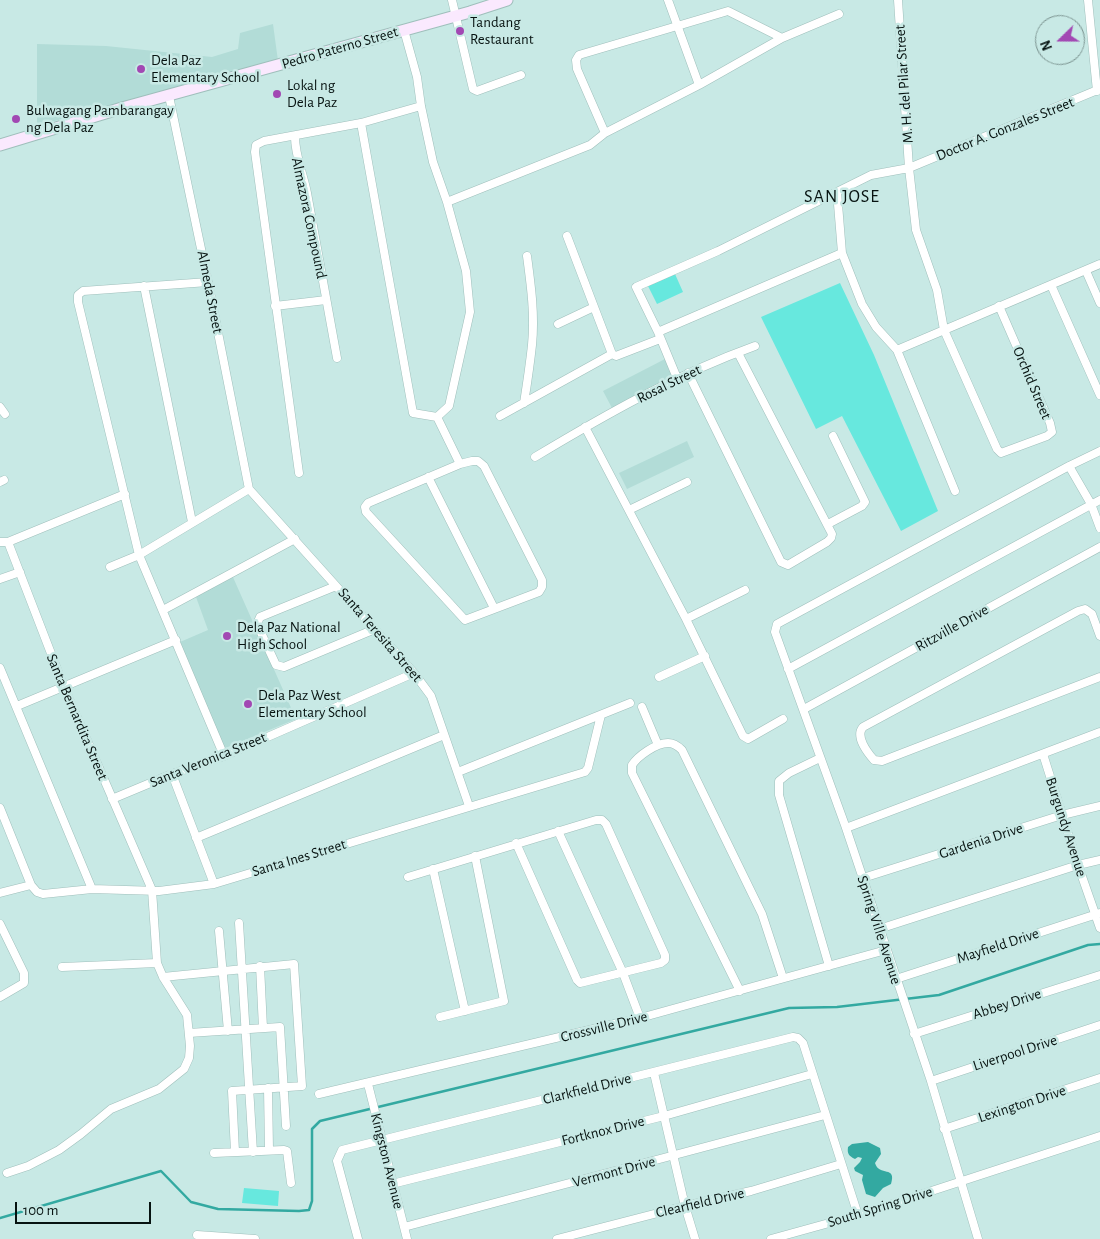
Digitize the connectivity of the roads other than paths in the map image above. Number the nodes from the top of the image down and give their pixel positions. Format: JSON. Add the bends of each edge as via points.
{"nodes":[{"id":1,"x":452,"y":0,"type":"edge"},
{"id":2,"x":507,"y":0,"type":"edge"},
{"id":3,"x":668,"y":0,"type":"edge"},
{"id":4,"x":898,"y":0,"type":"edge"},
{"id":5,"x":1088,"y":0,"type":"edge"},
{"id":6,"x":488,"y":3,"type":"edge"},
{"id":7,"x":838,"y":14,"type":"dead end"},
{"id":8,"x":456,"y":16,"type":"junction"},
{"id":9,"x":676,"y":25,"type":"junction"},
{"id":10,"x":404,"y":30,"type":"junction"},
{"id":11,"x":782,"y":38,"type":"junction"},
{"id":12,"x":521,"y":75,"type":"dead end"},
{"id":13,"x":699,"y":85,"type":"junction"},
{"id":14,"x":1098,"y":90,"type":"edge"},
{"id":15,"x":169,"y":96,"type":"junction"},
{"id":16,"x":421,"y":106,"type":"junction"},
{"id":17,"x":361,"y":123,"type":"junction"},
{"id":18,"x":605,"y":133,"type":"junction"},
{"id":19,"x":295,"y":137,"type":"junction"},
{"id":20,"x":0,"y":144,"type":"edge"},
{"id":21,"x":909,"y":168,"type":"junction"},
{"id":22,"x":837,"y":192,"type":"junction"},
{"id":23,"x":447,"y":202,"type":"junction"},
{"id":24,"x":567,"y":236,"type":"dead end"},
{"id":25,"x":842,"y":253,"type":"junction"},
{"id":26,"x":527,"y":256,"type":"dead end"},
{"id":27,"x":1100,"y":264,"type":"edge"},
{"id":28,"x":1086,"y":271,"type":"junction"},
{"id":29,"x":208,"y":282,"type":"junction"},
{"id":30,"x":1050,"y":285,"type":"junction"},
{"id":31,"x":144,"y":286,"type":"junction"},
{"id":32,"x":326,"y":300,"type":"junction"},
{"id":33,"x":1100,"y":303,"type":"edge"},
{"id":34,"x":275,"y":306,"type":"junction"},
{"id":35,"x":999,"y":306,"type":"junction"},
{"id":36,"x":594,"y":307,"type":"junction"},
{"id":37,"x":558,"y":324,"type":"dead end"},
{"id":38,"x":944,"y":330,"type":"junction"},
{"id":39,"x":659,"y":335,"type":"junction"},
{"id":40,"x":755,"y":346,"type":"dead end"},
{"id":41,"x":897,"y":350,"type":"junction"},
{"id":42,"x":738,"y":353,"type":"junction"},
{"id":43,"x":612,"y":354,"type":"junction"},
{"id":44,"x":337,"y":358,"type":"dead end"},
{"id":45,"x":688,"y":373,"type":"junction"},
{"id":46,"x":677,"y":378,"type":"junction"},
{"id":47,"x":1100,"y":395,"type":"edge"},
{"id":48,"x":524,"y":403,"type":"junction"},
{"id":49,"x":0,"y":407,"type":"edge"},
{"id":50,"x":5,"y":414,"type":"dead end"},
{"id":51,"x":500,"y":416,"type":"dead end"},
{"id":52,"x":437,"y":417,"type":"junction"},
{"id":53,"x":585,"y":428,"type":"junction"},
{"id":54,"x":833,"y":436,"type":"dead end"},
{"id":55,"x":997,"y":450,"type":"joint"},
{"id":56,"x":1100,"y":451,"type":"edge"},
{"id":57,"x":535,"y":457,"type":"dead end"},
{"id":58,"x":460,"y":464,"type":"junction"},
{"id":59,"x":1069,"y":466,"type":"junction"},
{"id":60,"x":299,"y":473,"type":"dead end"},
{"id":61,"x":428,"y":477,"type":"junction"},
{"id":62,"x":687,"y":482,"type":"dead end"},
{"id":63,"x":249,"y":489,"type":"junction"},
{"id":64,"x":955,"y":491,"type":"dead end"},
{"id":65,"x":125,"y":494,"type":"junction"},
{"id":66,"x":1100,"y":500,"type":"edge"},
{"id":67,"x":1091,"y":504,"type":"junction"},
{"id":68,"x":629,"y":510,"type":"junction"},
{"id":69,"x":192,"y":522,"type":"junction"},
{"id":70,"x":828,"y":524,"type":"junction"},
{"id":71,"x":1100,"y":528,"type":"edge"},
{"id":72,"x":295,"y":540,"type":"junction"},
{"id":73,"x":4,"y":542,"type":"edge"},
{"id":74,"x":1100,"y":547,"type":"edge"},
{"id":75,"x":139,"y":555,"type":"junction"},
{"id":76,"x":110,"y":567,"type":"dead end"},
{"id":77,"x":20,"y":572,"type":"junction"},
{"id":78,"x":0,"y":579,"type":"edge"},
{"id":79,"x":336,"y":586,"type":"junction"},
{"id":80,"x":746,"y":590,"type":"dead end"},
{"id":81,"x":494,"y":608,"type":"junction"},
{"id":82,"x":163,"y":610,"type":"junction"},
{"id":83,"x":686,"y":618,"type":"junction"},
{"id":84,"x":375,"y":629,"type":"junction"},
{"id":85,"x":1100,"y":636,"type":"edge"},
{"id":86,"x":176,"y":640,"type":"junction"},
{"id":87,"x":705,"y":656,"type":"junction"},
{"id":88,"x":0,"y":668,"type":"edge"},
{"id":89,"x":788,"y":669,"type":"junction"},
{"id":90,"x":414,"y":673,"type":"junction"},
{"id":91,"x":659,"y":677,"type":"dead end"},
{"id":92,"x":1100,"y":677,"type":"edge"},
{"id":93,"x":64,"y":687,"type":"junction"},
{"id":94,"x":630,"y":703,"type":"dead end"},
{"id":95,"x":17,"y":706,"type":"junction"},
{"id":96,"x":642,"y":707,"type":"dead end"},
{"id":97,"x":804,"y":709,"type":"junction"},
{"id":98,"x":601,"y":714,"type":"junction"},
{"id":99,"x":783,"y":719,"type":"dead end"},
{"id":100,"x":1100,"y":732,"type":"edge"},
{"id":101,"x":444,"y":735,"type":"junction"},
{"id":102,"x":658,"y":745,"type":"junction"},
{"id":103,"x":1043,"y":754,"type":"junction"},
{"id":104,"x":224,"y":756,"type":"junction"},
{"id":105,"x":820,"y":758,"type":"junction"},
{"id":106,"x":458,"y":772,"type":"junction"},
{"id":107,"x":172,"y":774,"type":"junction"},
{"id":108,"x":112,"y":799,"type":"junction"},
{"id":109,"x":469,"y":806,"type":"junction"},
{"id":110,"x":1100,"y":806,"type":"edge"},
{"id":111,"x":0,"y":808,"type":"edge"},
{"id":112,"x":1062,"y":815,"type":"junction"},
{"id":113,"x":846,"y":828,"type":"junction"},
{"id":114,"x":558,"y":831,"type":"junction"},
{"id":115,"x":196,"y":838,"type":"junction"},
{"id":116,"x":516,"y":844,"type":"junction"},
{"id":117,"x":475,"y":856,"type":"junction"},
{"id":118,"x":1100,"y":860,"type":"edge"},
{"id":119,"x":1078,"y":865,"type":"junction"},
{"id":120,"x":433,"y":868,"type":"junction"},
{"id":121,"x":408,"y":877,"type":"dead end"},
{"id":122,"x":863,"y":878,"type":"junction"},
{"id":123,"x":214,"y":884,"type":"junction"},
{"id":124,"x":31,"y":885,"type":"junction"},
{"id":125,"x":92,"y":889,"type":"junction"},
{"id":126,"x":152,"y":890,"type":"junction"},
{"id":127,"x":0,"y":893,"type":"edge"},
{"id":128,"x":1098,"y":913,"type":"edge"},
{"id":129,"x":239,"y":923,"type":"dead end"},
{"id":130,"x":0,"y":924,"type":"edge"},
{"id":131,"x":1100,"y":928,"type":"edge"},
{"id":132,"x":879,"y":929,"type":"junction"},
{"id":133,"x":220,"y":931,"type":"dead end"},
{"id":134,"x":886,"y":950,"type":"junction"},
{"id":135,"x":157,"y":963,"type":"junction"},
{"id":136,"x":260,"y":966,"type":"junction"},
{"id":137,"x":829,"y":966,"type":"junction"},
{"id":138,"x":62,"y":967,"type":"dead end"},
{"id":139,"x":241,"y":968,"type":"junction"},
{"id":140,"x":222,"y":970,"type":"junction"},
{"id":141,"x":623,"y":974,"type":"junction"},
{"id":142,"x":1100,"y":975,"type":"edge"},
{"id":143,"x":163,"y":977,"type":"junction"},
{"id":144,"x":783,"y":978,"type":"junction"},
{"id":145,"x":896,"y":979,"type":"junction"},
{"id":146,"x":740,"y":991,"type":"junction"},
{"id":147,"x":0,"y":997,"type":"edge"},
{"id":148,"x":464,"y":1011,"type":"junction"},
{"id":149,"x":440,"y":1018,"type":"dead end"},
{"id":150,"x":640,"y":1018,"type":"junction"},
{"id":151,"x":1100,"y":1025,"type":"edge"},
{"id":152,"x":263,"y":1028,"type":"junction"},
{"id":153,"x":245,"y":1029,"type":"junction"},
{"id":154,"x":228,"y":1031,"type":"junction"},
{"id":155,"x":189,"y":1033,"type":"junction"},
{"id":156,"x":914,"y":1034,"type":"junction"},
{"id":157,"x":654,"y":1073,"type":"junction"},
{"id":158,"x":812,"y":1074,"type":"junction"},
{"id":159,"x":1100,"y":1078,"type":"edge"},
{"id":160,"x":930,"y":1081,"type":"junction"},
{"id":161,"x":368,"y":1084,"type":"junction"},
{"id":162,"x":284,"y":1087,"type":"junction"},
{"id":163,"x":268,"y":1088,"type":"junction"},
{"id":164,"x":248,"y":1089,"type":"junction"},
{"id":165,"x":319,"y":1094,"type":"dead end"},
{"id":166,"x":825,"y":1115,"type":"junction"},
{"id":167,"x":664,"y":1116,"type":"junction"},
{"id":168,"x":286,"y":1126,"type":"dead end"},
{"id":169,"x":944,"y":1129,"type":"junction"},
{"id":170,"x":1100,"y":1136,"type":"edge"},
{"id":171,"x":381,"y":1140,"type":"junction"},
{"id":172,"x":269,"y":1150,"type":"junction"},
{"id":173,"x":235,"y":1152,"type":"junction"},
{"id":174,"x":253,"y":1152,"type":"junction"},
{"id":175,"x":214,"y":1154,"type":"dead end"},
{"id":176,"x":673,"y":1156,"type":"junction"},
{"id":177,"x":841,"y":1164,"type":"junction"},
{"id":178,"x":7,"y":1173,"type":"dead end"},
{"id":179,"x":961,"y":1182,"type":"junction"},
{"id":180,"x":291,"y":1183,"type":"dead end"},
{"id":181,"x":392,"y":1184,"type":"junction"},
{"id":182,"x":685,"y":1206,"type":"junction"},
{"id":183,"x":858,"y":1215,"type":"junction"},
{"id":184,"x":404,"y":1227,"type":"junction"},
{"id":185,"x":196,"y":1236,"type":"dead end"},
{"id":186,"x":224,"y":1238,"type":"edge"},
{"id":187,"x":976,"y":1238,"type":"edge"},
{"id":188,"x":256,"y":1239,"type":"edge"},
{"id":189,"x":358,"y":1239,"type":"edge"},
{"id":190,"x":407,"y":1239,"type":"edge"},
{"id":191,"x":557,"y":1239,"type":"edge"},
{"id":192,"x":695,"y":1239,"type":"edge"},
{"id":193,"x":771,"y":1239,"type":"edge"}],
"edges":[{"from":1,"to":8,"type":"street"},
{"from":2,"to":6,"type":"street","name":"Pedro Paterno Street"},
{"from":3,"to":9,"type":"street"},
{"from":4,"to":21,"type":"street","name":"M. H. del Pilar Street"},
{"from":5,"to":14,"type":"street"},
{"from":6,"to":8,"type":"street","name":"Pedro Paterno Street"},
{"from":7,"to":11,"type":"street"},
{"from":8,"to":10,"type":"street","name":"Pedro Paterno Street"},
{"from":8,"to":12,"type":"street","via":[[473,89],[477,91]]},
{"from":9,"to":11,"type":"street","via":[[728,11]]},
{"from":9,"to":13,"type":"street"},
{"from":9,"to":18,"type":"street","via":[[579,55],[577,69]]},
{"from":10,"to":15,"type":"street","name":"Pedro Paterno Street"},
{"from":10,"to":16,"type":"street"},
{"from":11,"to":13,"type":"street"},
{"from":13,"to":18,"type":"street"},
{"from":14,"to":21,"type":"street","name":"Doctor A. Gonzales Street"},
{"from":15,"to":20,"type":"street","name":"Pedro Paterno Street"},
{"from":15,"to":29,"type":"street","name":"Almeda Street"},
{"from":16,"to":17,"type":"street"},
{"from":16,"to":23,"type":"street","via":[[432,162]]},
{"from":17,"to":19,"type":"street"},
{"from":17,"to":52,"type":"street","via":[[413,413]]},
{"from":18,"to":23,"type":"street","via":[[590,146]]},
{"from":19,"to":32,"type":"street","name":"Almazora Compound","via":[[295,151],[307,193]]},
{"from":19,"to":34,"type":"street","via":[[264,141],[256,145],[255,152]]},
{"from":21,"to":22,"type":"street","name":"Doctor A. Gonzales Street","via":[[871,175]]},
{"from":21,"to":38,"type":"street","name":"M. H. del Pilar Street","via":[[916,230],[937,290]]},
{"from":22,"to":25,"type":"street"},
{"from":22,"to":39,"type":"street","name":"Doctor A. Gonzales Street","via":[[636,287]]},
{"from":23,"to":52,"type":"street","via":[[466,270],[470,312],[449,406]]},
{"from":24,"to":36,"type":"street"},
{"from":25,"to":39,"type":"street"},
{"from":25,"to":41,"type":"street","via":[[862,304],[876,327]]},
{"from":26,"to":48,"type":"street","via":[[533,321]]},
{"from":27,"to":28,"type":"street"},
{"from":28,"to":30,"type":"street"},
{"from":28,"to":33,"type":"street"},
{"from":29,"to":31,"type":"street"},
{"from":29,"to":63,"type":"street","name":"Almeda Street"},
{"from":30,"to":35,"type":"street"},
{"from":30,"to":47,"type":"street"},
{"from":31,"to":65,"type":"street","via":[[84,291],[78,295]]},
{"from":31,"to":69,"type":"street"},
{"from":32,"to":34,"type":"street","name":"Almazora Compound"},
{"from":32,"to":44,"type":"street","name":"Almazora Compound"},
{"from":34,"to":60,"type":"street"},
{"from":35,"to":38,"type":"street"},
{"from":35,"to":55,"type":"street","name":"Orchid Street","via":[[1052,432],[1009,451],[1001,453]]},
{"from":36,"to":37,"type":"street"},
{"from":36,"to":43,"type":"street"},
{"from":38,"to":41,"type":"street"},
{"from":38,"to":55,"type":"street","name":"M. H. del Pilar Street"},
{"from":39,"to":43,"type":"street","via":[[616,356]]},
{"from":39,"to":46,"type":"street"},
{"from":40,"to":42,"type":"street","name":"Rosal Street"},
{"from":41,"to":64,"type":"street"},
{"from":42,"to":45,"type":"street","name":"Rosal Street"},
{"from":42,"to":70,"type":"street"},
{"from":43,"to":48,"type":"street"},
{"from":45,"to":46,"type":"street","name":"Rosal Street"},
{"from":45,"to":70,"type":"street","via":[[781,562],[788,565],[827,542],[832,534]]},
{"from":46,"to":53,"type":"street","name":"Rosal Street"},
{"from":48,"to":51,"type":"street"},
{"from":49,"to":50,"type":"street"},
{"from":52,"to":58,"type":"street"},
{"from":53,"to":57,"type":"street","name":"Rosal Street"},
{"from":53,"to":68,"type":"street"},
{"from":54,"to":70,"type":"street","via":[[865,502]]},
{"from":56,"to":59,"type":"street"},
{"from":58,"to":61,"type":"street"},
{"from":58,"to":81,"type":"street","via":[[478,461],[484,466],[542,580],[539,592]]},
{"from":59,"to":67,"type":"street"},
{"from":59,"to":89,"type":"street","name":"Spring Ville Avenue","via":[[777,624],[775,632]]},
{"from":61,"to":81,"type":"street"},
{"from":61,"to":81,"type":"street","via":[[368,503],[366,512],[465,620]]},
{"from":62,"to":68,"type":"street"},
{"from":63,"to":69,"type":"street"},
{"from":63,"to":72,"type":"street","name":"Santa Teresita Street"},
{"from":65,"to":73,"type":"street"},
{"from":65,"to":75,"type":"street"},
{"from":66,"to":67,"type":"street"},
{"from":67,"to":71,"type":"street"},
{"from":67,"to":89,"type":"street"},
{"from":68,"to":83,"type":"street"},
{"from":69,"to":75,"type":"street"},
{"from":72,"to":79,"type":"street","name":"Santa Teresita Street"},
{"from":72,"to":82,"type":"street"},
{"from":73,"to":77,"type":"street","name":"Santa Bernardita Street"},
{"from":74,"to":97,"type":"street","name":"Ritzville Drive"},
{"from":75,"to":76,"type":"street"},
{"from":75,"to":82,"type":"street"},
{"from":77,"to":78,"type":"street"},
{"from":77,"to":93,"type":"street","name":"Santa Bernardita Street"},
{"from":79,"to":84,"type":"street","name":"Santa Teresita Street"},
{"from":79,"to":84,"type":"street","via":[[258,619],[257,624],[276,665],[284,667]]},
{"from":80,"to":83,"type":"street"},
{"from":82,"to":86,"type":"street"},
{"from":83,"to":87,"type":"street"},
{"from":84,"to":90,"type":"street","name":"Santa Teresita Street"},
{"from":85,"to":92,"type":"street","via":[[1092,614],[1085,609],[1078,610],[863,727],[860,736],[874,760],[882,761]]},
{"from":86,"to":93,"type":"street"},
{"from":86,"to":104,"type":"street"},
{"from":87,"to":91,"type":"street"},
{"from":87,"to":99,"type":"street","via":[[745,738]]},
{"from":88,"to":95,"type":"street"},
{"from":89,"to":97,"type":"street","name":"Spring Ville Avenue"},
{"from":90,"to":101,"type":"street","name":"Santa Teresita Street","via":[[432,696]]},
{"from":90,"to":104,"type":"street","name":"Santa Veronica Street"},
{"from":93,"to":95,"type":"street"},
{"from":93,"to":108,"type":"street","name":"Santa Bernardita Street"},
{"from":94,"to":98,"type":"street"},
{"from":95,"to":125,"type":"street"},
{"from":96,"to":102,"type":"street"},
{"from":97,"to":105,"type":"street","name":"Spring Ville Avenue"},
{"from":98,"to":106,"type":"street"},
{"from":98,"to":109,"type":"street","name":"Santa Ines Street","via":[[588,768],[584,772]]},
{"from":100,"to":103,"type":"street"},
{"from":101,"to":106,"type":"street","name":"Santa Teresita Street"},
{"from":101,"to":115,"type":"street"},
{"from":102,"to":144,"type":"street","via":[[676,744],[682,750],[762,914]]},
{"from":102,"to":146,"type":"street","via":[[636,759],[632,773]]},
{"from":103,"to":112,"type":"street","name":"Burgundy Avenue"},
{"from":103,"to":113,"type":"street"},
{"from":104,"to":107,"type":"street","name":"Santa Veronica Street"},
{"from":105,"to":113,"type":"street","name":"Spring Ville Avenue"},
{"from":105,"to":137,"type":"street","via":[[789,773],[779,782],[779,795]]},
{"from":106,"to":109,"type":"street","name":"Santa Teresita Street"},
{"from":107,"to":108,"type":"street","name":"Santa Veronica Street"},
{"from":107,"to":115,"type":"street"},
{"from":108,"to":126,"type":"street","name":"Santa Bernardita Street"},
{"from":109,"to":123,"type":"street","name":"Santa Ines Street"},
{"from":110,"to":112,"type":"street","name":"Gardenia Drive"},
{"from":111,"to":124,"type":"street"},
{"from":112,"to":119,"type":"street","name":"Burgundy Avenue"},
{"from":112,"to":122,"type":"street","name":"Gardenia Drive"},
{"from":113,"to":122,"type":"street","name":"Spring Ville Avenue"},
{"from":114,"to":116,"type":"street"},
{"from":114,"to":141,"type":"street"},
{"from":114,"to":141,"type":"street","via":[[596,820],[606,824],[665,956],[661,963]]},
{"from":115,"to":123,"type":"street"},
{"from":116,"to":117,"type":"street"},
{"from":116,"to":141,"type":"street","via":[[577,980],[584,983]]},
{"from":117,"to":120,"type":"street"},
{"from":117,"to":148,"type":"street","via":[[504,1001]]},
{"from":118,"to":119,"type":"street"},
{"from":119,"to":128,"type":"street","name":"Burgundy Avenue"},
{"from":119,"to":132,"type":"street"},
{"from":120,"to":121,"type":"street"},
{"from":120,"to":148,"type":"street"},
{"from":122,"to":132,"type":"street","name":"Spring Ville Avenue"},
{"from":123,"to":126,"type":"street","name":"Santa Ines Street"},
{"from":124,"to":125,"type":"street","name":"Santa Ines Street","via":[[43,894]]},
{"from":124,"to":127,"type":"street"},
{"from":125,"to":126,"type":"street","name":"Santa Ines Street"},
{"from":126,"to":135,"type":"street","name":"Santa Bernardita Street"},
{"from":128,"to":131,"type":"street","name":"Burgundy Avenue"},
{"from":128,"to":145,"type":"street","name":"Mayfield Drive"},
{"from":129,"to":139,"type":"street"},
{"from":130,"to":147,"type":"street","via":[[25,979],[24,983]]},
{"from":132,"to":134,"type":"street","name":"Spring Ville Avenue"},
{"from":133,"to":140,"type":"street"},
{"from":134,"to":137,"type":"street","name":"Crossville Drive"},
{"from":134,"to":145,"type":"street","name":"Spring Ville Avenue"},
{"from":135,"to":138,"type":"street"},
{"from":135,"to":143,"type":"street","name":"Santa Bernardita Street"},
{"from":136,"to":139,"type":"street"},
{"from":136,"to":152,"type":"street"},
{"from":136,"to":162,"type":"street","via":[[294,964],[302,1086]]},
{"from":137,"to":144,"type":"street","name":"Crossville Drive"},
{"from":139,"to":140,"type":"street"},
{"from":139,"to":153,"type":"street"},
{"from":140,"to":143,"type":"street"},
{"from":140,"to":154,"type":"street"},
{"from":141,"to":150,"type":"street"},
{"from":142,"to":156,"type":"street","name":"Abbey Drive"},
{"from":143,"to":155,"type":"street","name":"Santa Bernardita Street","via":[[187,1015]]},
{"from":144,"to":146,"type":"street","name":"Crossville Drive"},
{"from":145,"to":156,"type":"street","name":"Spring Ville Avenue"},
{"from":146,"to":150,"type":"street","name":"Crossville Drive"},
{"from":148,"to":149,"type":"street"},
{"from":150,"to":161,"type":"street","name":"Crossville Drive"},
{"from":151,"to":160,"type":"street","name":"Liverpool Drive"},
{"from":152,"to":153,"type":"street"},
{"from":152,"to":162,"type":"street","via":[[281,1029]]},
{"from":153,"to":154,"type":"street"},
{"from":153,"to":164,"type":"street"},
{"from":154,"to":155,"type":"street"},
{"from":155,"to":178,"type":"street","name":"Santa Bernardita Street","via":[[189,1058],[184,1069],[159,1088],[111,1108],[59,1150]]},
{"from":156,"to":160,"type":"street","name":"Spring Ville Avenue"},
{"from":157,"to":158,"type":"street","name":"Clarkfield Drive","via":[[793,1037],[803,1043]]},
{"from":157,"to":167,"type":"street"},
{"from":157,"to":171,"type":"street","name":"Clarkfield Drive"},
{"from":158,"to":166,"type":"street"},
{"from":158,"to":167,"type":"street","name":"Fortknox Drive"},
{"from":159,"to":169,"type":"street","name":"Lexington Drive"},
{"from":160,"to":169,"type":"street","name":"Spring Ville Avenue"},
{"from":161,"to":165,"type":"street","name":"Crossville Drive"},
{"from":161,"to":171,"type":"street","name":"Kingston Avenue"},
{"from":162,"to":163,"type":"street"},
{"from":162,"to":168,"type":"street"},
{"from":163,"to":164,"type":"street"},
{"from":163,"to":172,"type":"street"},
{"from":164,"to":173,"type":"street","via":[[232,1093]]},
{"from":164,"to":174,"type":"street"},
{"from":166,"to":176,"type":"street","name":"Vermont Drive"},
{"from":166,"to":177,"type":"street"},
{"from":167,"to":176,"type":"street"},
{"from":167,"to":181,"type":"street","name":"Fortknox Drive"},
{"from":169,"to":179,"type":"street","name":"Spring Ville Avenue"},
{"from":170,"to":179,"type":"street","name":"South Spring Drive"},
{"from":171,"to":181,"type":"street","name":"Kingston Avenue"},
{"from":171,"to":189,"type":"street","name":"Clarkfield Drive","via":[[342,1150],[338,1161]]},
{"from":172,"to":174,"type":"street"},
{"from":172,"to":180,"type":"street","via":[[287,1151]]},
{"from":173,"to":174,"type":"street"},
{"from":173,"to":175,"type":"street"},
{"from":176,"to":182,"type":"street"},
{"from":176,"to":184,"type":"street","name":"Vermont Drive"},
{"from":177,"to":182,"type":"street","name":"Clearfield Drive","via":[[751,1191]]},
{"from":177,"to":183,"type":"street"},
{"from":179,"to":183,"type":"street","name":"South Spring Drive"},
{"from":179,"to":187,"type":"street","name":"Spring Ville Avenue"},
{"from":181,"to":184,"type":"street","name":"Kingston Avenue"},
{"from":182,"to":191,"type":"street","name":"Clearfield Drive"},
{"from":182,"to":192,"type":"street"},
{"from":183,"to":193,"type":"street","name":"South Spring Drive"},
{"from":184,"to":190,"type":"street","name":"Kingston Avenue"},
{"from":185,"to":186,"type":"street"},
{"from":186,"to":188,"type":"street"}]}
